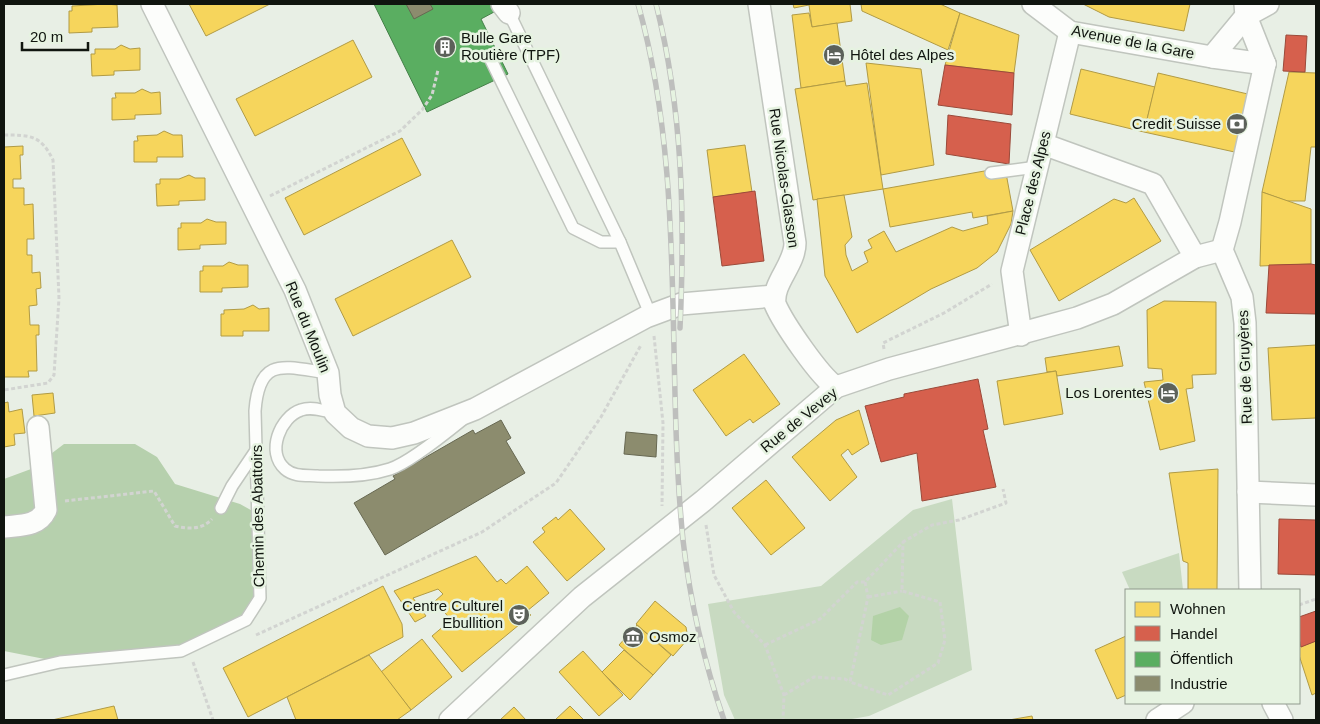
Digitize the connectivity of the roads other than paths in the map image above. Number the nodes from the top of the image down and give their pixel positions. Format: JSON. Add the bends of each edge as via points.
{"nodes":[{"id":1,"x":152,"y":4,"type":"edge"},
{"id":2,"x":758,"y":4,"type":"edge"},
{"id":3,"x":1033,"y":4,"type":"edge"},
{"id":4,"x":1268,"y":4,"type":"edge"},
{"id":5,"x":506,"y":7,"type":"edge"},
{"id":6,"x":1245,"y":10,"type":"edge"},
{"id":7,"x":1070,"y":32,"type":"junction"},
{"id":8,"x":1212,"y":57,"type":"junction"},
{"id":9,"x":490,"y":58,"type":"dead end"},
{"id":10,"x":1266,"y":64,"type":"junction"},
{"id":11,"x":1043,"y":144,"type":"junction"},
{"id":12,"x":1037,"y":167,"type":"junction"},
{"id":13,"x":991,"y":173,"type":"dead end"},
{"id":14,"x":620,"y":242,"type":"junction"},
{"id":15,"x":1222,"y":250,"type":"junction"},
{"id":16,"x":1195,"y":257,"type":"junction"},
{"id":17,"x":774,"y":296,"type":"junction"},
{"id":18,"x":651,"y":316,"type":"junction"},
{"id":19,"x":1021,"y":335,"type":"junction"},
{"id":20,"x":328,"y":374,"type":"junction"},
{"id":21,"x":836,"y":387,"type":"junction"},
{"id":22,"x":475,"y":409,"type":"junction"},
{"id":23,"x":335,"y":413,"type":"junction"},
{"id":24,"x":38,"y":427,"type":"dead end"},
{"id":25,"x":257,"y":449,"type":"junction"},
{"id":26,"x":1248,"y":492,"type":"junction"},
{"id":27,"x":1316,"y":496,"type":"edge"},
{"id":28,"x":222,"y":508,"type":"road end"},
{"id":29,"x":4,"y":528,"type":"edge"},
{"id":30,"x":1250,"y":589,"type":"edge"},
{"id":31,"x":4,"y":675,"type":"edge"},
{"id":32,"x":1181,"y":704,"type":"edge"},
{"id":33,"x":1274,"y":704,"type":"edge"},
{"id":34,"x":450,"y":720,"type":"edge"},
{"id":35,"x":1157,"y":720,"type":"edge"},
{"id":36,"x":1282,"y":720,"type":"edge"}],
"edges":[{"from":1,"to":20,"type":"street","name":"Rue du Moulin","via":[[295,290]]},
{"from":2,"to":17,"type":"street","name":"Rue Nicolas-Glasson","via":[[795,243],[795,254]]},
{"from":3,"to":7,"type":"street","name":"Avenue de la Gare"},
{"from":4,"to":6,"type":"street"},
{"from":5,"to":14,"type":"lane"},
{"from":6,"to":8,"type":"street"},
{"from":6,"to":10,"type":"street"},
{"from":7,"to":8,"type":"street","name":"Avenue de la Gare"},
{"from":7,"to":11,"type":"street","name":"Place des Alpes"},
{"from":8,"to":10,"type":"street","name":"Avenue de la Gare"},
{"from":9,"to":14,"type":"lane","via":[[573,228],[601,242]]},
{"from":10,"to":15,"type":"street"},
{"from":11,"to":12,"type":"street","name":"Place des Alpes"},
{"from":11,"to":16,"type":"street","via":[[1153,184]]},
{"from":12,"to":13,"type":"lane"},
{"from":12,"to":19,"type":"street","name":"Place des Alpes","via":[[1012,271]]},
{"from":14,"to":18,"type":"lane"},
{"from":15,"to":16,"type":"street","name":"Rue de Vevey"},
{"from":15,"to":26,"type":"street","name":"Rue de Gruyères","via":[[1242,298],[1245,323]]},
{"from":16,"to":19,"type":"street","name":"Rue de Vevey","via":[[1113,304]]},
{"from":17,"to":18,"type":"street","via":[[681,304]]},
{"from":17,"to":21,"type":"street","via":[[777,310],[816,368]]},
{"from":18,"to":22,"type":"street"},
{"from":19,"to":21,"type":"street","name":"Rue de Vevey","via":[[980,343]]},
{"from":20,"to":23,"type":"street","name":"Rue du Moulin"},
{"from":20,"to":25,"type":"lane","name":"Chemin des Abattoirs","via":[[294,368],[275,368],[266,373],[256,394]]},
{"from":21,"to":34,"type":"street","name":"Rue de Vevey","via":[[703,501],[582,597]]},
{"from":22,"to":23,"type":"street","via":[[392,438],[368,436],[351,428]]},
{"from":22,"to":23,"type":"lane","via":[[444,436],[390,469],[341,477],[294,474],[284,469],[278,459],[278,435],[290,416],[302,409]]},
{"from":24,"to":29,"type":"street","via":[[46,510],[36,523]]},
{"from":25,"to":28,"type":"lane","via":[[232,486]]},
{"from":25,"to":31,"type":"lane","name":"Chemin des Abattoirs","via":[[260,598],[246,620],[180,651],[60,662]]},
{"from":26,"to":27,"type":"street"},
{"from":26,"to":30,"type":"street","name":"Rue de Gruyères"},
{"from":32,"to":35,"type":"street"},
{"from":33,"to":36,"type":"street"}]}
